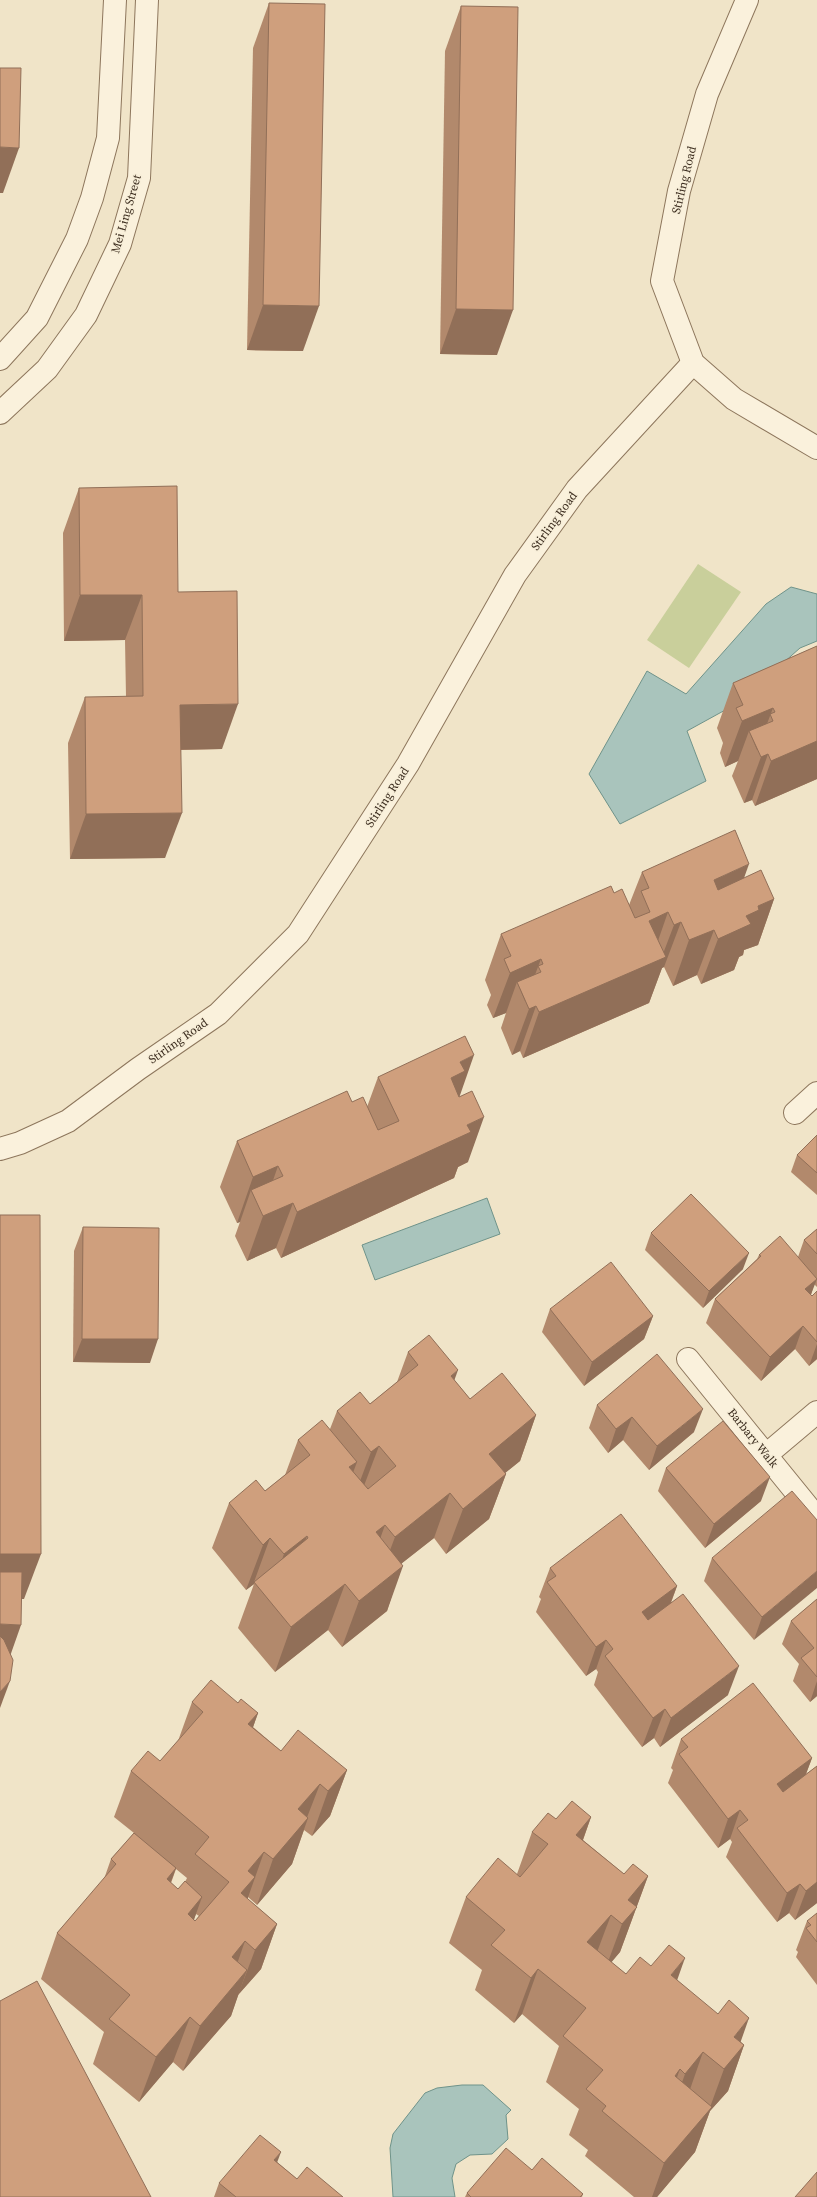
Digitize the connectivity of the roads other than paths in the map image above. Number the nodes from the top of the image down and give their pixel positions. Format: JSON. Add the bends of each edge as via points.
{"nodes":[{"id":1,"x":115,"y":0,"type":"edge"},
{"id":2,"x":147,"y":0,"type":"edge"},
{"id":3,"x":747,"y":0,"type":"edge"},
{"id":4,"x":0,"y":358,"type":"edge"},
{"id":5,"x":693,"y":363,"type":"junction"},
{"id":6,"x":0,"y":413,"type":"edge"},
{"id":7,"x":817,"y":448,"type":"edge"},
{"id":8,"x":817,"y":1093,"type":"edge"},
{"id":9,"x":795,"y":1113,"type":"dead end"},
{"id":10,"x":0,"y":1149,"type":"edge"},
{"id":11,"x":688,"y":1359,"type":"dead end"},
{"id":12,"x":817,"y":1412,"type":"edge"},
{"id":13,"x":766,"y":1455,"type":"junction"},
{"id":14,"x":817,"y":1518,"type":"edge"}],
"edges":[{"from":1,"to":4,"type":"street","via":[[108,138],[92,198],[77,238],[37,318]]},
{"from":2,"to":6,"type":"street","name":"Mei Ling Street","via":[[138,178],[120,244],[86,315],[47,369]]},
{"from":3,"to":5,"type":"street","name":"Stirling Road","via":[[707,94],[679,191],[662,281]]},
{"from":5,"to":7,"type":"street","name":"Stirling Road","via":[[734,399]]},
{"from":5,"to":10,"type":"street","name":"Stirling Road","via":[[577,489],[515,575],[408,764],[298,934],[218,1014],[68,1121],[20,1143]]},
{"from":8,"to":9,"type":"street"},
{"from":11,"to":13,"type":"street","name":"Barbary Walk"},
{"from":12,"to":13,"type":"street"},
{"from":13,"to":14,"type":"street","name":"Barbary Walk"}]}
